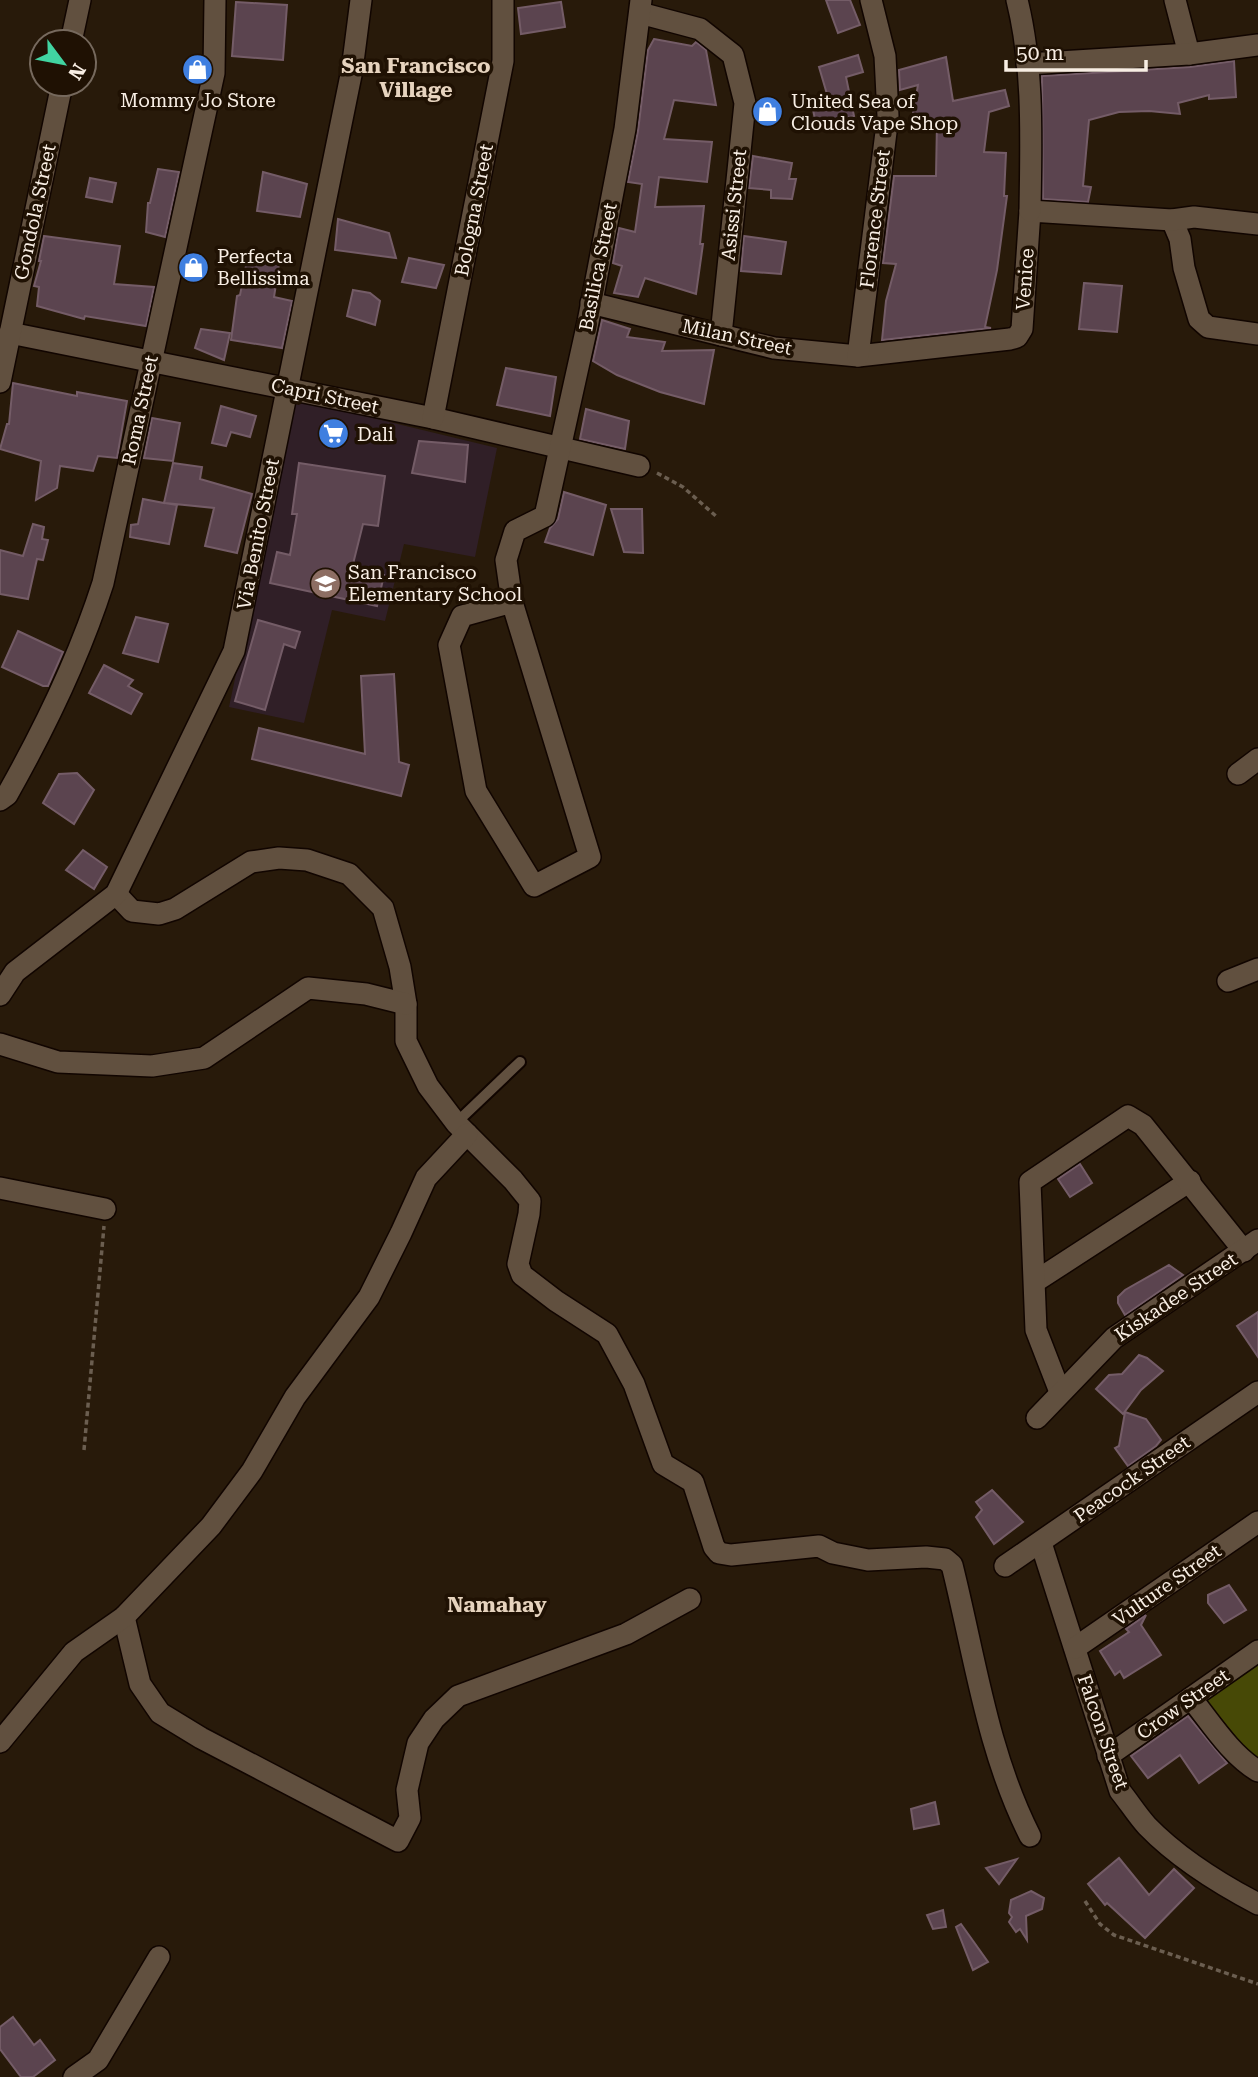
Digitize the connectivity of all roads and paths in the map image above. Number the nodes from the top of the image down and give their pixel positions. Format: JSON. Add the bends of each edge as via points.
{"nodes":[{"id":1,"x":80,"y":0,"type":"edge"},
{"id":2,"x":215,"y":0,"type":"edge"},
{"id":3,"x":360,"y":0,"type":"edge"},
{"id":4,"x":503,"y":0,"type":"edge"},
{"id":5,"x":871,"y":0,"type":"edge"},
{"id":6,"x":1017,"y":0,"type":"edge"},
{"id":7,"x":1175,"y":0,"type":"edge"},
{"id":8,"x":641,"y":7,"type":"edge"},
{"id":9,"x":74,"y":28,"type":"edge"},
{"id":10,"x":1258,"y":45,"type":"edge"},
{"id":11,"x":1189,"y":54,"type":"junction"},
{"id":12,"x":1027,"y":64,"type":"junction"},
{"id":13,"x":59,"y":98,"type":"edge"},
{"id":14,"x":1030,"y":211,"type":"junction"},
{"id":15,"x":1172,"y":220,"type":"junction"},
{"id":16,"x":1258,"y":224,"type":"edge"},
{"id":17,"x":591,"y":303,"type":"junction"},
{"id":18,"x":9,"y":333,"type":"junction"},
{"id":19,"x":1258,"y":334,"type":"edge"},
{"id":20,"x":721,"y":335,"type":"junction"},
{"id":21,"x":1010,"y":339,"type":"joint"},
{"id":22,"x":858,"y":356,"type":"junction"},
{"id":23,"x":150,"y":361,"type":"junction"},
{"id":24,"x":0,"y":382,"type":"edge"},
{"id":25,"x":287,"y":388,"type":"junction"},
{"id":26,"x":433,"y":418,"type":"junction"},
{"id":27,"x":561,"y":447,"type":"junction"},
{"id":28,"x":639,"y":466,"type":"joint"},
{"id":29,"x":717,"y":517,"type":"dead end"},
{"id":30,"x":512,"y":602,"type":"junction"},
{"id":31,"x":1258,"y":759,"type":"edge"},
{"id":32,"x":1238,"y":774,"type":"dead end"},
{"id":33,"x":0,"y":800,"type":"edge"},
{"id":34,"x":116,"y":894,"type":"junction"},
{"id":35,"x":1258,"y":969,"type":"edge"},
{"id":36,"x":1228,"y":981,"type":"dead end"},
{"id":37,"x":0,"y":995,"type":"edge"},
{"id":38,"x":406,"y":1004,"type":"junction"},
{"id":39,"x":0,"y":1044,"type":"edge"},
{"id":40,"x":520,"y":1062,"type":"dead end"},
{"id":41,"x":461,"y":1128,"type":"junction"},
{"id":42,"x":1189,"y":1181,"type":"junction"},
{"id":43,"x":0,"y":1188,"type":"edge"},
{"id":44,"x":105,"y":1209,"type":"joint"},
{"id":45,"x":1251,"y":1245,"type":"edge"},
{"id":46,"x":1036,"y":1280,"type":"junction"},
{"id":47,"x":1060,"y":1392,"type":"junction"},
{"id":48,"x":1258,"y":1392,"type":"edge"},
{"id":49,"x":1037,"y":1418,"type":"dead end"},
{"id":50,"x":85,"y":1450,"type":"dead end"},
{"id":51,"x":1258,"y":1522,"type":"edge"},
{"id":52,"x":1041,"y":1543,"type":"junction"},
{"id":53,"x":1005,"y":1566,"type":"dead end"},
{"id":54,"x":690,"y":1599,"type":"dead end"},
{"id":55,"x":124,"y":1617,"type":"junction"},
{"id":56,"x":1075,"y":1648,"type":"junction"},
{"id":57,"x":1258,"y":1651,"type":"edge"},
{"id":58,"x":1191,"y":1698,"type":"junction"},
{"id":59,"x":0,"y":1742,"type":"edge"},
{"id":60,"x":1108,"y":1756,"type":"junction"},
{"id":61,"x":1258,"y":1771,"type":"edge"},
{"id":62,"x":1030,"y":1836,"type":"dead end"},
{"id":63,"x":1085,"y":1901,"type":"dead end"},
{"id":64,"x":1258,"y":1904,"type":"edge"},
{"id":65,"x":159,"y":1957,"type":"dead end"},
{"id":66,"x":1258,"y":1984,"type":"edge"},
{"id":67,"x":74,"y":2077,"type":"edge"}],
"edges":[{"from":1,"to":9,"type":"street"},
{"from":2,"to":23,"type":"street","name":"Roma Street","via":[[214,73]]},
{"from":3,"to":25,"type":"street","name":"Via Benito Street","via":[[352,70]]},
{"from":4,"to":26,"type":"street","name":"Bologna Street","via":[[503,61]]},
{"from":5,"to":22,"type":"street","name":"Florence Street","via":[[885,56],[888,116]]},
{"from":6,"to":12,"type":"street","name":"Venice"},
{"from":7,"to":11,"type":"street"},
{"from":8,"to":17,"type":"street","name":"Basilica Street","via":[[625,129]]},
{"from":8,"to":20,"type":"street","name":"Asissi Street","via":[[700,29],[733,55],[745,103]]},
{"from":10,"to":11,"type":"street"},
{"from":11,"to":12,"type":"street"},
{"from":12,"to":14,"type":"street","name":"Venice"},
{"from":13,"to":18,"type":"street","name":"Gondola Street"},
{"from":14,"to":15,"type":"street"},
{"from":14,"to":21,"type":"street","name":"Venice","via":[[1022,329]]},
{"from":15,"to":16,"type":"street","via":[[1194,217]]},
{"from":15,"to":19,"type":"street","via":[[1199,319],[1208,327]]},
{"from":17,"to":20,"type":"street","name":"Milan Street"},
{"from":17,"to":27,"type":"street","name":"Basilica Street"},
{"from":18,"to":23,"type":"street","name":"Capri Street"},
{"from":18,"to":24,"type":"street","name":"Gondola Street"},
{"from":20,"to":22,"type":"street","name":"Milan Street","via":[[774,348]]},
{"from":21,"to":22,"type":"street","name":"Milan Street"},
{"from":23,"to":25,"type":"street","name":"Capri Street"},
{"from":23,"to":33,"type":"street","name":"Roma Street","via":[[103,583],[89,626],[44,728]]},
{"from":25,"to":26,"type":"street","name":"Capri Street"},
{"from":25,"to":34,"type":"street","name":"Via Benito Street","via":[[234,650]]},
{"from":26,"to":27,"type":"street","name":"Capri Street"},
{"from":27,"to":28,"type":"street","name":"Capri Street"},
{"from":27,"to":30,"type":"street","name":"Basilica Street","via":[[545,516],[516,531],[506,560]]},
{"from":28,"to":29,"type":"path","via":[[683,487]]},
{"from":30,"to":30,"type":"street","name":"Basilica Street","via":[[590,857],[534,886],[476,791],[449,645],[462,615]]},
{"from":31,"to":32,"type":"street"},
{"from":34,"to":37,"type":"street","name":"Via Benito Street","via":[[15,972]]},
{"from":34,"to":38,"type":"street","via":[[132,911],[159,914],[175,909],[251,862],[307,860],[349,874],[383,908]]},
{"from":35,"to":36,"type":"street"},
{"from":38,"to":39,"type":"street","via":[[308,988],[204,1058],[152,1066],[58,1062]]},
{"from":38,"to":41,"type":"street","via":[[406,1041],[428,1086]]},
{"from":40,"to":41,"type":"lane"},
{"from":41,"to":55,"type":"street","via":[[426,1178],[369,1297],[295,1397],[252,1471],[211,1526]]},
{"from":41,"to":62,"type":"street","via":[[530,1201],[518,1264],[522,1275],[607,1334],[634,1384],[663,1464],[693,1482],[719,1553],[819,1546],[868,1560],[926,1557],[945,1559],[952,1565],[984,1710],[1012,1801]]},
{"from":42,"to":45,"type":"street"},
{"from":42,"to":46,"type":"street"},
{"from":42,"to":46,"type":"street","via":[[1143,1125],[1128,1116],[1030,1182]]},
{"from":43,"to":44,"type":"street"},
{"from":44,"to":50,"type":"path"},
{"from":45,"to":47,"type":"street","name":"Kiskadee Street","via":[[1114,1338]]},
{"from":46,"to":47,"type":"street","via":[[1036,1330]]},
{"from":47,"to":49,"type":"street","name":"Kiskadee Street"},
{"from":48,"to":52,"type":"street","name":"Peacock Street"},
{"from":51,"to":56,"type":"street","name":"Vulture Street"},
{"from":52,"to":53,"type":"street","name":"Peacock Street"},
{"from":52,"to":56,"type":"street","name":"Falcon Street"},
{"from":54,"to":55,"type":"street","via":[[626,1634],[458,1696],[418,1743],[408,1790],[410,1818],[398,1841],[160,1713],[139,1684]]},
{"from":55,"to":59,"type":"street","via":[[74,1652]]},
{"from":56,"to":60,"type":"street","name":"Falcon Street"},
{"from":57,"to":58,"type":"street","name":"Crow Street"},
{"from":58,"to":60,"type":"street","name":"Crow Street"},
{"from":58,"to":61,"type":"street","via":[[1248,1766]]},
{"from":60,"to":64,"type":"street","name":"Falcon Street","via":[[1120,1791],[1145,1824],[1172,1849]]},
{"from":63,"to":66,"type":"path","via":[[1100,1924],[1114,1935]]},
{"from":65,"to":67,"type":"street","via":[[98,2060]]}]}
